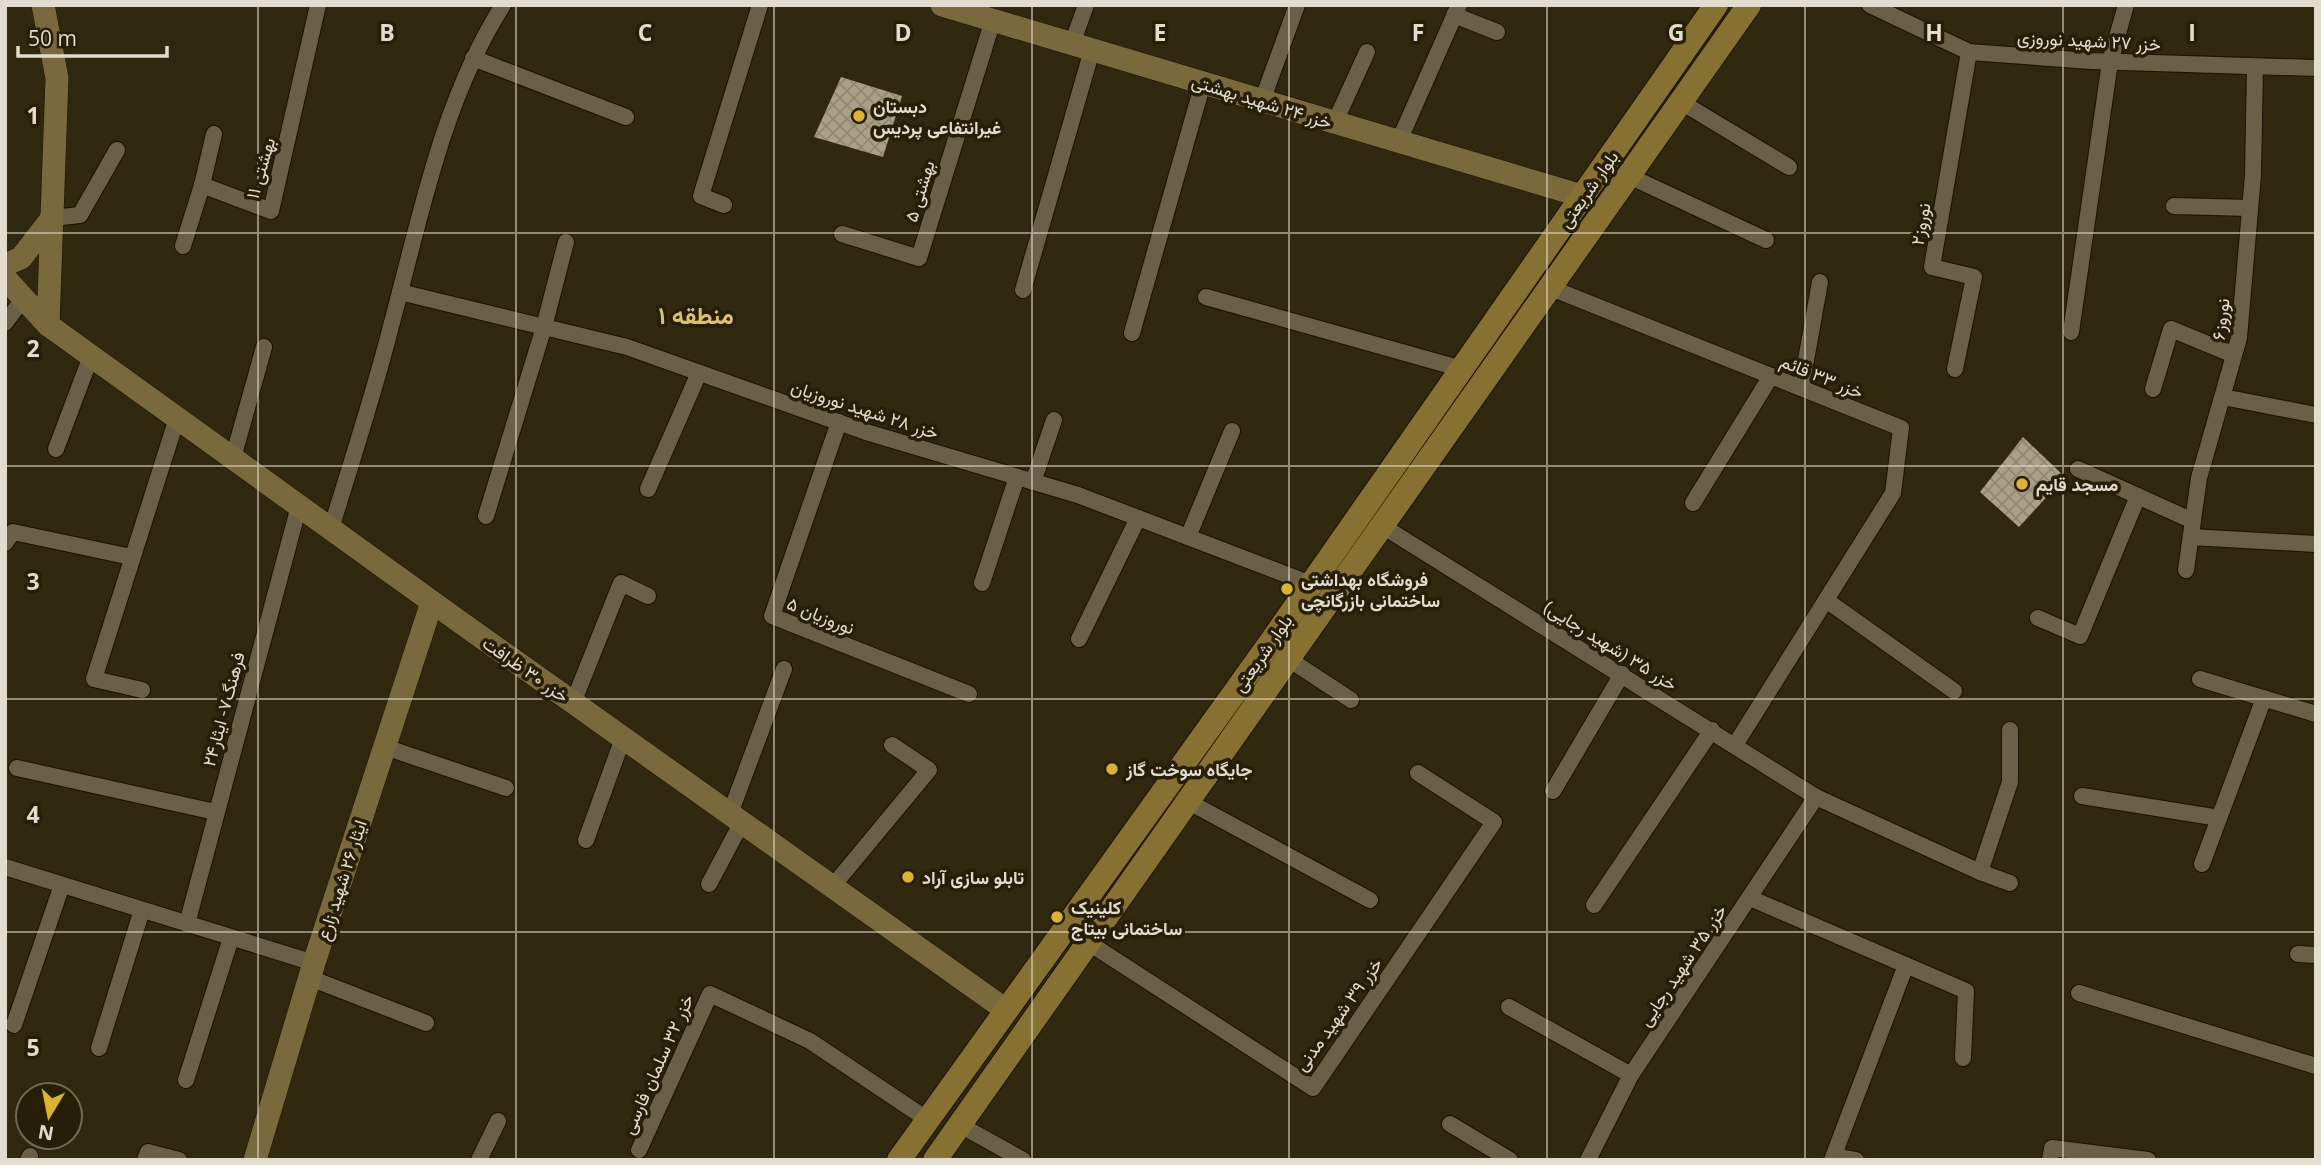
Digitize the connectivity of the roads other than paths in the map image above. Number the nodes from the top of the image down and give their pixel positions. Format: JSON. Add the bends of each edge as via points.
{"nodes":[{"id":1,"x":43,"y":5,"type":"edge"},
{"id":2,"x":318,"y":5,"type":"edge"},
{"id":3,"x":503,"y":5,"type":"edge"},
{"id":4,"x":760,"y":5,"type":"edge"},
{"id":5,"x":942,"y":5,"type":"edge"},
{"id":6,"x":1086,"y":5,"type":"edge"},
{"id":7,"x":1297,"y":5,"type":"edge"},
{"id":8,"x":1716,"y":5,"type":"edge"},
{"id":9,"x":1749,"y":5,"type":"edge"},
{"id":10,"x":1870,"y":5,"type":"edge"},
{"id":11,"x":2126,"y":5,"type":"edge"},
{"id":12,"x":1457,"y":10,"type":"edge"},
{"id":13,"x":993,"y":20,"type":"junction"},
{"id":14,"x":1497,"y":32,"type":"dead end"},
{"id":15,"x":1082,"y":47,"type":"junction"},
{"id":16,"x":1367,"y":52,"type":"dead end"},
{"id":17,"x":1969,"y":52,"type":"junction"},
{"id":18,"x":473,"y":58,"type":"junction"},
{"id":19,"x":2110,"y":62,"type":"junction"},
{"id":20,"x":2255,"y":67,"type":"junction"},
{"id":21,"x":2316,"y":68,"type":"edge"},
{"id":22,"x":1203,"y":83,"type":"junction"},
{"id":23,"x":1262,"y":101,"type":"junction"},
{"id":24,"x":1681,"y":102,"type":"junction"},
{"id":25,"x":626,"y":117,"type":"dead end"},
{"id":26,"x":1335,"y":122,"type":"junction"},
{"id":27,"x":214,"y":134,"type":"dead end"},
{"id":28,"x":1399,"y":141,"type":"junction"},
{"id":29,"x":117,"y":150,"type":"dead end"},
{"id":30,"x":1789,"y":167,"type":"dead end"},
{"id":31,"x":1629,"y":176,"type":"junction"},
{"id":32,"x":202,"y":185,"type":"junction"},
{"id":33,"x":1582,"y":196,"type":"junction"},
{"id":34,"x":724,"y":205,"type":"dead end"},
{"id":35,"x":2174,"y":206,"type":"dead end"},
{"id":36,"x":2250,"y":208,"type":"junction"},
{"id":37,"x":52,"y":218,"type":"junction"},
{"id":38,"x":842,"y":234,"type":"dead end"},
{"id":39,"x":1766,"y":240,"type":"dead end"},
{"id":40,"x":566,"y":242,"type":"dead end"},
{"id":41,"x":183,"y":246,"type":"dead end"},
{"id":42,"x":5,"y":265,"type":"edge"},
{"id":43,"x":5,"y":278,"type":"edge"},
{"id":44,"x":1820,"y":282,"type":"dead end"},
{"id":45,"x":1551,"y":288,"type":"junction"},
{"id":46,"x":1023,"y":290,"type":"dead end"},
{"id":47,"x":400,"y":292,"type":"junction"},
{"id":48,"x":1206,"y":297,"type":"dead end"},
{"id":49,"x":24,"y":298,"type":"junction"},
{"id":50,"x":5,"y":323,"type":"edge"},
{"id":51,"x":48,"y":324,"type":"junction"},
{"id":52,"x":544,"y":327,"type":"junction"},
{"id":53,"x":1132,"y":332,"type":"dead end"},
{"id":54,"x":2071,"y":332,"type":"dead end"},
{"id":55,"x":264,"y":347,"type":"dead end"},
{"id":56,"x":2234,"y":355,"type":"junction"},
{"id":57,"x":92,"y":356,"type":"junction"},
{"id":58,"x":1462,"y":369,"type":"junction"},
{"id":59,"x":1955,"y":369,"type":"dead end"},
{"id":60,"x":699,"y":373,"type":"junction"},
{"id":61,"x":1771,"y":376,"type":"junction"},
{"id":62,"x":1801,"y":388,"type":"junction"},
{"id":63,"x":2153,"y":389,"type":"dead end"},
{"id":64,"x":2222,"y":397,"type":"junction"},
{"id":65,"x":2316,"y":415,"type":"edge"},
{"id":66,"x":177,"y":418,"type":"junction"},
{"id":67,"x":1054,"y":420,"type":"dead end"},
{"id":68,"x":839,"y":422,"type":"junction"},
{"id":69,"x":1232,"y":431,"type":"dead end"},
{"id":70,"x":56,"y":449,"type":"dead end"},
{"id":71,"x":233,"y":458,"type":"junction"},
{"id":72,"x":2078,"y":469,"type":"dead end"},
{"id":73,"x":1017,"y":477,"type":"junction"},
{"id":74,"x":1033,"y":482,"type":"junction"},
{"id":75,"x":648,"y":489,"type":"dead end"},
{"id":76,"x":2138,"y":496,"type":"junction"},
{"id":77,"x":1693,"y":503,"type":"dead end"},
{"id":78,"x":299,"y":506,"type":"junction"},
{"id":79,"x":486,"y":516,"type":"dead end"},
{"id":80,"x":1138,"y":518,"type":"junction"},
{"id":81,"x":1384,"y":527,"type":"junction"},
{"id":82,"x":331,"y":529,"type":"junction"},
{"id":83,"x":2192,"y":529,"type":"junction"},
{"id":84,"x":1188,"y":537,"type":"junction"},
{"id":85,"x":5,"y":543,"type":"edge"},
{"id":86,"x":2316,"y":544,"type":"edge"},
{"id":87,"x":131,"y":557,"type":"junction"},
{"id":88,"x":2186,"y":570,"type":"dead end"},
{"id":89,"x":982,"y":583,"type":"dead end"},
{"id":90,"x":1311,"y":584,"type":"junction"},
{"id":91,"x":648,"y":596,"type":"dead end"},
{"id":92,"x":1826,"y":600,"type":"junction"},
{"id":93,"x":432,"y":602,"type":"junction"},
{"id":94,"x":2038,"y":618,"type":"dead end"},
{"id":95,"x":1079,"y":639,"type":"dead end"},
{"id":96,"x":1290,"y":660,"type":"junction"},
{"id":97,"x":783,"y":669,"type":"dead end"},
{"id":98,"x":1622,"y":674,"type":"junction"},
{"id":99,"x":2200,"y":679,"type":"dead end"},
{"id":100,"x":142,"y":690,"type":"dead end"},
{"id":101,"x":1954,"y":691,"type":"dead end"},
{"id":102,"x":969,"y":694,"type":"dead end"},
{"id":103,"x":2264,"y":698,"type":"junction"},
{"id":104,"x":1351,"y":699,"type":"dead end"},
{"id":105,"x":573,"y":702,"type":"junction"},
{"id":106,"x":2316,"y":714,"type":"edge"},
{"id":107,"x":1712,"y":730,"type":"junction"},
{"id":108,"x":2010,"y":730,"type":"dead end"},
{"id":109,"x":622,"y":738,"type":"junction"},
{"id":110,"x":892,"y":745,"type":"dead end"},
{"id":111,"x":1735,"y":745,"type":"junction"},
{"id":112,"x":385,"y":747,"type":"junction"},
{"id":113,"x":17,"y":768,"type":"dead end"},
{"id":114,"x":1418,"y":773,"type":"dead end"},
{"id":115,"x":506,"y":788,"type":"dead end"},
{"id":116,"x":1553,"y":791,"type":"dead end"},
{"id":117,"x":2082,"y":796,"type":"dead end"},
{"id":118,"x":1816,"y":797,"type":"junction"},
{"id":119,"x":1189,"y":802,"type":"junction"},
{"id":120,"x":215,"y":813,"type":"junction"},
{"id":121,"x":2219,"y":817,"type":"junction"},
{"id":122,"x":736,"y":818,"type":"junction"},
{"id":123,"x":586,"y":840,"type":"dead end"},
{"id":124,"x":2202,"y":864,"type":"dead end"},
{"id":125,"x":5,"y":867,"type":"edge"},
{"id":126,"x":1980,"y":872,"type":"junction"},
{"id":127,"x":2010,"y":883,"type":"dead end"},
{"id":128,"x":709,"y":884,"type":"dead end"},
{"id":129,"x":62,"y":885,"type":"junction"},
{"id":130,"x":832,"y":887,"type":"junction"},
{"id":131,"x":1750,"y":898,"type":"junction"},
{"id":132,"x":1370,"y":900,"type":"dead end"},
{"id":133,"x":1594,"y":905,"type":"dead end"},
{"id":134,"x":142,"y":910,"type":"junction"},
{"id":135,"x":187,"y":924,"type":"junction"},
{"id":136,"x":231,"y":938,"type":"junction"},
{"id":137,"x":1089,"y":943,"type":"junction"},
{"id":138,"x":2298,"y":954,"type":"dead end"},
{"id":139,"x":2316,"y":956,"type":"edge"},
{"id":140,"x":1906,"y":965,"type":"junction"},
{"id":141,"x":312,"y":971,"type":"junction"},
{"id":142,"x":2079,"y":993,"type":"dead end"},
{"id":143,"x":1509,"y":1007,"type":"dead end"},
{"id":144,"x":1006,"y":1010,"type":"junction"},
{"id":145,"x":426,"y":1023,"type":"dead end"},
{"id":146,"x":13,"y":1025,"type":"dead end"},
{"id":147,"x":99,"y":1048,"type":"dead end"},
{"id":148,"x":1963,"y":1058,"type":"dead end"},
{"id":149,"x":2316,"y":1066,"type":"edge"},
{"id":150,"x":1632,"y":1075,"type":"junction"},
{"id":151,"x":186,"y":1080,"type":"dead end"},
{"id":152,"x":928,"y":1120,"type":"junction"},
{"id":153,"x":498,"y":1121,"type":"dead end"},
{"id":154,"x":1450,"y":1124,"type":"dead end"},
{"id":155,"x":960,"y":1125,"type":"junction"},
{"id":156,"x":639,"y":1150,"type":"dead end"},
{"id":157,"x":1833,"y":1158,"type":"edge"},
{"id":158,"x":145,"y":1160,"type":"edge"},
{"id":159,"x":179,"y":1160,"type":"edge"},
{"id":160,"x":255,"y":1160,"type":"edge"},
{"id":161,"x":479,"y":1160,"type":"edge"},
{"id":162,"x":899,"y":1160,"type":"edge"},
{"id":163,"x":935,"y":1160,"type":"edge"},
{"id":164,"x":1023,"y":1160,"type":"edge"},
{"id":165,"x":1510,"y":1160,"type":"edge"},
{"id":166,"x":1588,"y":1160,"type":"edge"},
{"id":167,"x":1856,"y":1160,"type":"edge"},
{"id":168,"x":2050,"y":1160,"type":"edge"},
{"id":169,"x":2147,"y":1160,"type":"edge"}],
"edges":[{"from":1,"to":37,"type":"street","via":[[57,78]]},
{"from":2,"to":32,"type":"street","name":"بهشتی ۱۱","via":[[271,211]]},
{"from":3,"to":18,"type":"street"},
{"from":4,"to":34,"type":"street","via":[[701,196]]},
{"from":5,"to":13,"type":"street","name":"خزر ۲۴ شهید بهشتی"},
{"from":6,"to":15,"type":"street"},
{"from":7,"to":23,"type":"street"},
{"from":8,"to":33,"type":"main road","name":"بلوار شریعتی"},
{"from":9,"to":24,"type":"main road","name":"بلوار شریعتی"},
{"from":10,"to":17,"type":"street","name":"خزر ۲۷ شهید نوروزی"},
{"from":11,"to":19,"type":"street"},
{"from":12,"to":14,"type":"street"},
{"from":12,"to":28,"type":"street"},
{"from":13,"to":15,"type":"street","name":"خزر ۲۴ شهید بهشتی"},
{"from":13,"to":38,"type":"street","name":"بهشتی ۵","via":[[919,258]]},
{"from":15,"to":22,"type":"street","name":"خزر ۲۴ شهید بهشتی"},
{"from":15,"to":46,"type":"street"},
{"from":16,"to":26,"type":"street"},
{"from":17,"to":19,"type":"street","name":"خزر ۲۷ شهید نوروزی"},
{"from":17,"to":59,"type":"street","name":"نوروز۲","via":[[1932,268],[1974,277]]},
{"from":18,"to":25,"type":"street"},
{"from":18,"to":47,"type":"street","via":[[432,166]]},
{"from":19,"to":20,"type":"street","name":"خزر ۲۷ شهید نوروزی"},
{"from":19,"to":54,"type":"street"},
{"from":20,"to":21,"type":"street","name":"خزر ۲۷ شهید نوروزی"},
{"from":20,"to":36,"type":"street","name":"نوروز۶"},
{"from":22,"to":23,"type":"street","name":"خزر ۲۴ شهید بهشتی"},
{"from":22,"to":53,"type":"street"},
{"from":23,"to":26,"type":"street","name":"خزر ۲۴ شهید بهشتی"},
{"from":24,"to":30,"type":"street"},
{"from":24,"to":31,"type":"main road","name":"بلوار شریعتی"},
{"from":26,"to":28,"type":"street","name":"خزر ۲۴ شهید بهشتی"},
{"from":27,"to":32,"type":"street"},
{"from":28,"to":33,"type":"street","name":"خزر ۲۴ شهید بهشتی"},
{"from":29,"to":37,"type":"street","via":[[80,215]]},
{"from":31,"to":39,"type":"street"},
{"from":31,"to":45,"type":"main road","name":"بلوار شریعتی"},
{"from":32,"to":41,"type":"street"},
{"from":33,"to":58,"type":"main road","name":"بلوار شریعتی"},
{"from":35,"to":36,"type":"street"},
{"from":36,"to":56,"type":"street","name":"نوروز۶"},
{"from":37,"to":42,"type":"street","via":[[21,257]]},
{"from":37,"to":51,"type":"street"},
{"from":40,"to":52,"type":"street"},
{"from":43,"to":49,"type":"street","name":"خزر ۳۰ ظرافت"},
{"from":44,"to":62,"type":"street"},
{"from":45,"to":61,"type":"street","name":"خزر ۳۳ قائم"},
{"from":45,"to":81,"type":"main road","name":"بلوار شریعتی"},
{"from":47,"to":52,"type":"street","name":"خزر ۲۸ شهید نوروزیان"},
{"from":47,"to":82,"type":"street"},
{"from":48,"to":58,"type":"street"},
{"from":49,"to":50,"type":"street"},
{"from":49,"to":51,"type":"street","name":"خزر ۳۰ ظرافت"},
{"from":51,"to":57,"type":"street","name":"خزر ۳۰ ظرافت"},
{"from":52,"to":60,"type":"street","name":"خزر ۲۸ شهید نوروزیان","via":[[627,347]]},
{"from":52,"to":79,"type":"street"},
{"from":55,"to":71,"type":"street"},
{"from":56,"to":63,"type":"street","via":[[2171,329]]},
{"from":56,"to":64,"type":"street","name":"نوروز۶"},
{"from":57,"to":66,"type":"street","name":"خزر ۳۰ ظرافت"},
{"from":57,"to":70,"type":"street"},
{"from":58,"to":90,"type":"main road","name":"بلوار شریعتی"},
{"from":60,"to":68,"type":"street","name":"خزر ۲۸ شهید نوروزیان"},
{"from":60,"to":75,"type":"street"},
{"from":61,"to":62,"type":"street","name":"خزر ۳۳ قائم"},
{"from":61,"to":77,"type":"street"},
{"from":62,"to":92,"type":"street","name":"خزر ۳۳ قائم","via":[[1901,428],[1893,493]]},
{"from":64,"to":65,"type":"street"},
{"from":64,"to":83,"type":"street","name":"نوروز۶","via":[[2199,478]]},
{"from":66,"to":71,"type":"street","name":"خزر ۳۰ ظرافت"},
{"from":66,"to":87,"type":"street"},
{"from":67,"to":74,"type":"street"},
{"from":68,"to":73,"type":"street","name":"خزر ۲۸ شهید نوروزیان"},
{"from":68,"to":102,"type":"street","name":"نوروزیان ۵","via":[[772,616]]},
{"from":69,"to":84,"type":"street"},
{"from":71,"to":78,"type":"street","name":"خزر ۳۰ ظرافت"},
{"from":72,"to":76,"type":"street"},
{"from":73,"to":74,"type":"street","name":"خزر ۲۸ شهید نوروزیان"},
{"from":73,"to":89,"type":"street"},
{"from":74,"to":80,"type":"street","name":"خزر ۲۸ شهید نوروزیان"},
{"from":76,"to":83,"type":"street"},
{"from":76,"to":94,"type":"street","via":[[2080,636]]},
{"from":78,"to":82,"type":"street","name":"خزر ۳۰ ظرافت"},
{"from":78,"to":120,"type":"street","name":"فرهنگ۷- ایثار۲۴"},
{"from":80,"to":84,"type":"street","name":"خزر ۲۸ شهید نوروزیان"},
{"from":80,"to":95,"type":"street"},
{"from":81,"to":96,"type":"main road","name":"بلوار شریعتی"},
{"from":81,"to":98,"type":"street","name":"خزر ۳۵ (شهید رجایی)"},
{"from":82,"to":93,"type":"street","name":"خزر ۳۰ ظرافت"},
{"from":83,"to":86,"type":"street"},
{"from":83,"to":88,"type":"street","name":"نوروز۶"},
{"from":84,"to":90,"type":"street","name":"خزر ۲۸ شهید نوروزیان"},
{"from":85,"to":87,"type":"street","via":[[13,532]]},
{"from":87,"to":100,"type":"street","via":[[94,679]]},
{"from":90,"to":144,"type":"main road","name":"بلوار شریعتی"},
{"from":91,"to":105,"type":"street","via":[[621,583]]},
{"from":92,"to":101,"type":"street"},
{"from":92,"to":111,"type":"street"},
{"from":93,"to":105,"type":"street","name":"خزر ۳۰ ظرافت"},
{"from":93,"to":112,"type":"street","name":"ایثار ۲۶ شهید زارع"},
{"from":96,"to":104,"type":"street"},
{"from":96,"to":119,"type":"main road","name":"بلوار شریعتی"},
{"from":97,"to":122,"type":"street"},
{"from":98,"to":107,"type":"street","name":"خزر ۳۵ (شهید رجایی)"},
{"from":98,"to":116,"type":"street"},
{"from":99,"to":103,"type":"street"},
{"from":103,"to":106,"type":"street"},
{"from":103,"to":121,"type":"street"},
{"from":105,"to":109,"type":"street","name":"خزر ۳۰ ظرافت"},
{"from":107,"to":111,"type":"street","name":"خزر ۳۵ (شهید رجایی)"},
{"from":107,"to":133,"type":"street"},
{"from":108,"to":126,"type":"street","via":[[2010,782]]},
{"from":109,"to":122,"type":"street","name":"خزر ۳۰ ظرافت"},
{"from":109,"to":123,"type":"street"},
{"from":110,"to":130,"type":"street","via":[[929,770]]},
{"from":111,"to":118,"type":"street","name":"خزر ۳۵ (شهید رجایی)"},
{"from":112,"to":115,"type":"street"},
{"from":112,"to":141,"type":"street","name":"ایثار ۲۶ شهید زارع"},
{"from":113,"to":120,"type":"street"},
{"from":114,"to":137,"type":"street","name":"خزر ۳۹ شهید مدنی","via":[[1494,822],[1313,1088]]},
{"from":117,"to":121,"type":"street"},
{"from":118,"to":126,"type":"street","name":"خزر ۳۵ (شهید رجایی)"},
{"from":118,"to":131,"type":"street","name":"خزر ۳۵ شهید رجایی"},
{"from":119,"to":132,"type":"street"},
{"from":119,"to":137,"type":"main road","name":"بلوار شریعتی"},
{"from":120,"to":135,"type":"street","name":"فرهنگ۷- ایثار۲۴"},
{"from":121,"to":124,"type":"street"},
{"from":122,"to":128,"type":"street"},
{"from":122,"to":130,"type":"street","name":"خزر ۳۰ ظرافت"},
{"from":125,"to":129,"type":"street"},
{"from":126,"to":127,"type":"street","name":"خزر ۳۵ (شهید رجایی)"},
{"from":129,"to":134,"type":"street"},
{"from":129,"to":146,"type":"street"},
{"from":130,"to":144,"type":"street","name":"خزر ۳۰ ظرافت"},
{"from":131,"to":140,"type":"street"},
{"from":131,"to":150,"type":"street","name":"خزر ۳۵ شهید رجایی"},
{"from":134,"to":135,"type":"street"},
{"from":134,"to":147,"type":"street"},
{"from":135,"to":136,"type":"street"},
{"from":136,"to":141,"type":"street"},
{"from":136,"to":151,"type":"street"},
{"from":137,"to":155,"type":"main road","name":"بلوار شریعتی"},
{"from":138,"to":139,"type":"street"},
{"from":140,"to":148,"type":"street","via":[[1966,991]]},
{"from":140,"to":157,"type":"street"},
{"from":141,"to":145,"type":"street"},
{"from":141,"to":160,"type":"street","name":"ایثار ۲۶ شهید زارع"},
{"from":142,"to":149,"type":"street"},
{"from":143,"to":150,"type":"street"},
{"from":144,"to":152,"type":"main road","name":"بلوار شریعتی"},
{"from":150,"to":166,"type":"street","name":"خزر ۳۵ شهید رجایی"},
{"from":152,"to":156,"type":"street","name":"خزر ۳۲ سلمان فارسی","via":[[810,1041],[709,994]]},
{"from":152,"to":162,"type":"main road","name":"بلوار شریعتی"},
{"from":153,"to":161,"type":"street"},
{"from":154,"to":165,"type":"street"},
{"from":155,"to":163,"type":"main road","name":"بلوار شریعتی"},
{"from":155,"to":164,"type":"street"},
{"from":157,"to":167,"type":"street"},
{"from":158,"to":159,"type":"street","via":[[148,1152]]},
{"from":168,"to":169,"type":"street","via":[[2052,1149]]}]}
